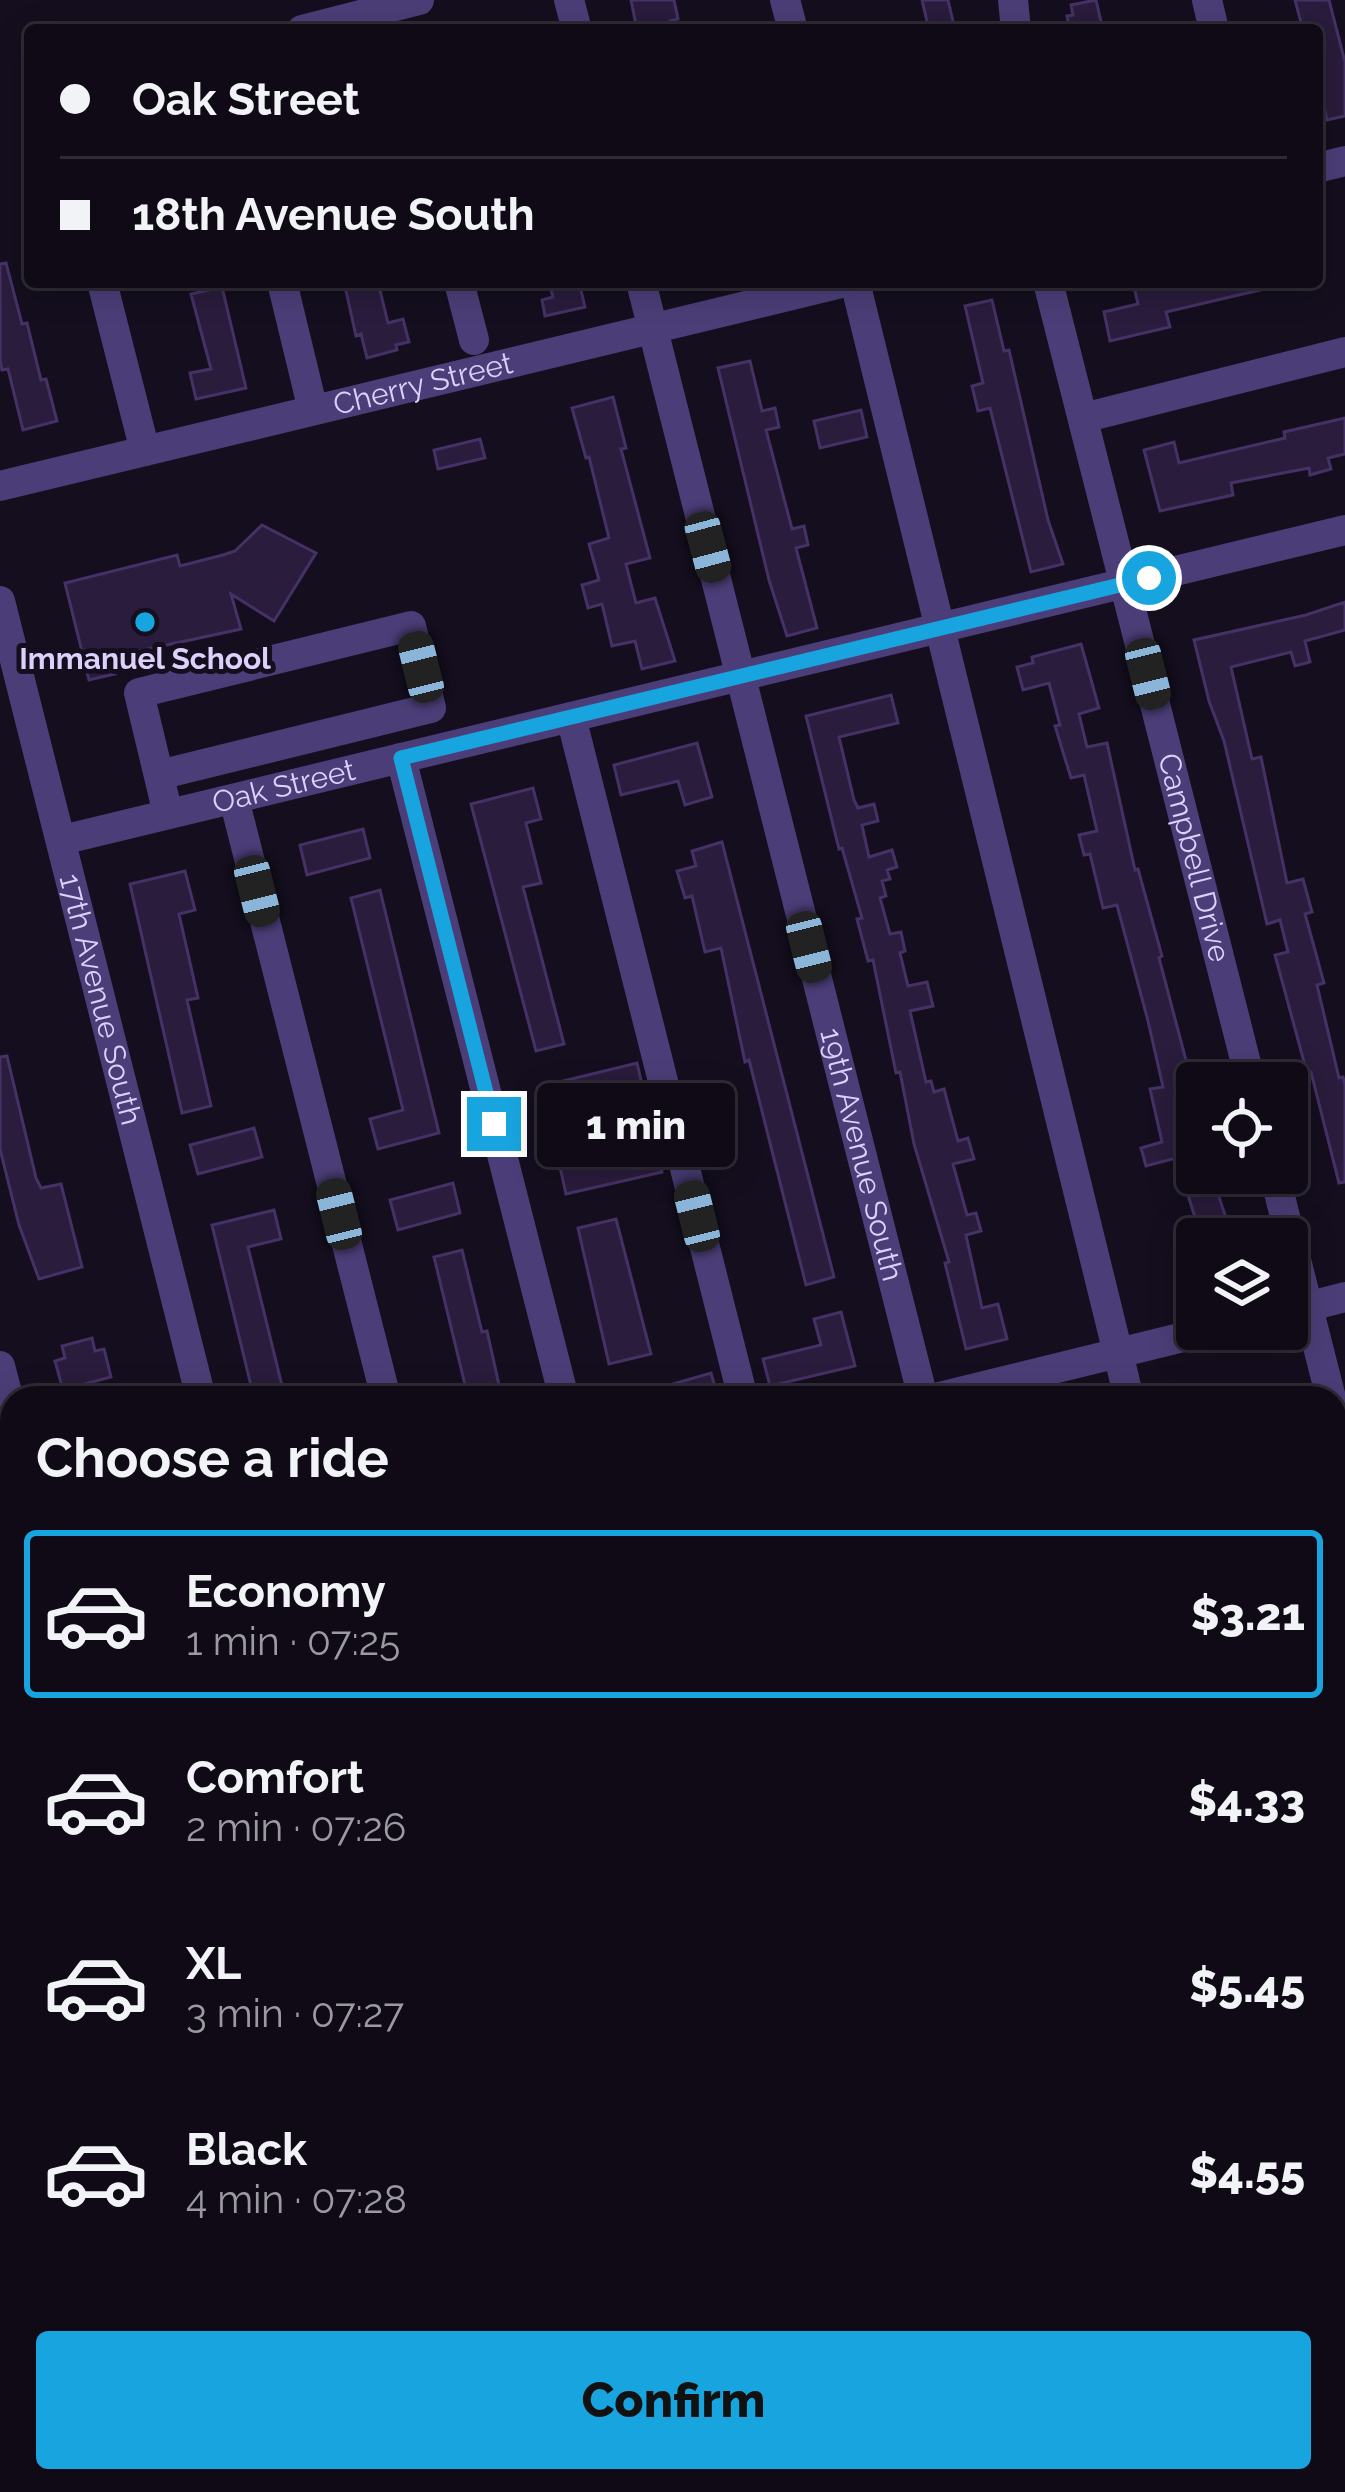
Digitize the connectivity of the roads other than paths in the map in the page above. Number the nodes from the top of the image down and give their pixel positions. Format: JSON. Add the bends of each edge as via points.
{"nodes":[{"id":1,"x":402,"y":12,"type":"edge"},
{"id":2,"x":335,"y":24,"type":"edge"},
{"id":3,"x":104,"y":288,"type":"edge"},
{"id":4,"x":284,"y":288,"type":"edge"},
{"id":5,"x":461,"y":288,"type":"edge"},
{"id":6,"x":643,"y":288,"type":"edge"},
{"id":7,"x":825,"y":288,"type":"edge"},
{"id":8,"x":852,"y":288,"type":"edge"},
{"id":9,"x":1050,"y":288,"type":"edge"},
{"id":10,"x":653,"y":329,"type":"junction"},
{"id":11,"x":474,"y":340,"type":"dead end"},
{"id":12,"x":1345,"y":352,"type":"edge"},
{"id":13,"x":314,"y":410,"type":"junction"},
{"id":14,"x":1083,"y":418,"type":"junction"},
{"id":15,"x":145,"y":451,"type":"junction"},
{"id":16,"x":0,"y":486,"type":"edge"},
{"id":17,"x":1345,"y":530,"type":"edge"},
{"id":18,"x":1125,"y":584,"type":"junction"},
{"id":19,"x":0,"y":601,"type":"edge"},
{"id":20,"x":939,"y":628,"type":"junction"},
{"id":21,"x":741,"y":676,"type":"junction"},
{"id":22,"x":572,"y":717,"type":"junction"},
{"id":23,"x":314,"y":737,"type":"junction"},
{"id":24,"x":401,"y":758,"type":"junction"},
{"id":25,"x":159,"y":775,"type":"junction"},
{"id":26,"x":324,"y":777,"type":"junction"},
{"id":27,"x":234,"y":799,"type":"junction"},
{"id":28,"x":168,"y":814,"type":"junction"},
{"id":29,"x":62,"y":840,"type":"junction"},
{"id":30,"x":1246,"y":1062,"type":"edge"},
{"id":31,"x":1345,"y":1298,"type":"edge"},
{"id":32,"x":1308,"y":1306,"type":"edge"},
{"id":33,"x":1308,"y":1338,"type":"edge"},
{"id":34,"x":1176,"y":1339,"type":"edge"},
{"id":35,"x":1118,"y":1353,"type":"junction"},
{"id":36,"x":198,"y":1386,"type":"edge"},
{"id":37,"x":383,"y":1386,"type":"edge"},
{"id":38,"x":561,"y":1386,"type":"edge"},
{"id":39,"x":739,"y":1386,"type":"edge"},
{"id":40,"x":920,"y":1386,"type":"edge"},
{"id":41,"x":984,"y":1386,"type":"edge"},
{"id":42,"x":1126,"y":1386,"type":"edge"},
{"id":43,"x":1326,"y":1386,"type":"edge"}],
"edges":[{"from":1,"to":2,"type":"street"},
{"from":3,"to":15,"type":"street"},
{"from":4,"to":13,"type":"street"},
{"from":5,"to":11,"type":"street"},
{"from":6,"to":10,"type":"street","name":"19th Avenue South"},
{"from":7,"to":10,"type":"street","name":"Cherry Street"},
{"from":8,"to":20,"type":"street"},
{"from":9,"to":14,"type":"street","name":"Campbell Drive"},
{"from":10,"to":13,"type":"street","name":"Cherry Street"},
{"from":10,"to":21,"type":"street","name":"19th Avenue South"},
{"from":12,"to":14,"type":"street"},
{"from":13,"to":15,"type":"street","name":"Cherry Street"},
{"from":14,"to":18,"type":"street","name":"Campbell Drive"},
{"from":15,"to":16,"type":"street","name":"Cherry Street"},
{"from":17,"to":18,"type":"street","name":"Oak Street"},
{"from":18,"to":20,"type":"street","name":"Oak Street"},
{"from":18,"to":30,"type":"street","name":"Campbell Drive"},
{"from":19,"to":29,"type":"street","name":"17th Avenue South"},
{"from":20,"to":21,"type":"street","name":"Oak Street"},
{"from":20,"to":35,"type":"street"},
{"from":21,"to":22,"type":"street","name":"Oak Street"},
{"from":21,"to":40,"type":"street","name":"19th Avenue South"},
{"from":22,"to":24,"type":"street","name":"Oak Street"},
{"from":22,"to":39,"type":"street"},
{"from":23,"to":25,"type":"street"},
{"from":23,"to":25,"type":"street","via":[[431,708],[411,626],[139,693]]},
{"from":23,"to":26,"type":"street"},
{"from":24,"to":26,"type":"street","name":"Oak Street"},
{"from":24,"to":38,"type":"street"},
{"from":25,"to":28,"type":"street"},
{"from":26,"to":27,"type":"street","name":"Oak Street"},
{"from":27,"to":28,"type":"street","name":"Oak Street"},
{"from":27,"to":37,"type":"street"},
{"from":28,"to":29,"type":"street","name":"Oak Street"},
{"from":29,"to":36,"type":"street","name":"17th Avenue South"},
{"from":31,"to":32,"type":"street"},
{"from":33,"to":43,"type":"street"},
{"from":34,"to":35,"type":"street"},
{"from":35,"to":41,"type":"street"},
{"from":35,"to":42,"type":"street"}]}
